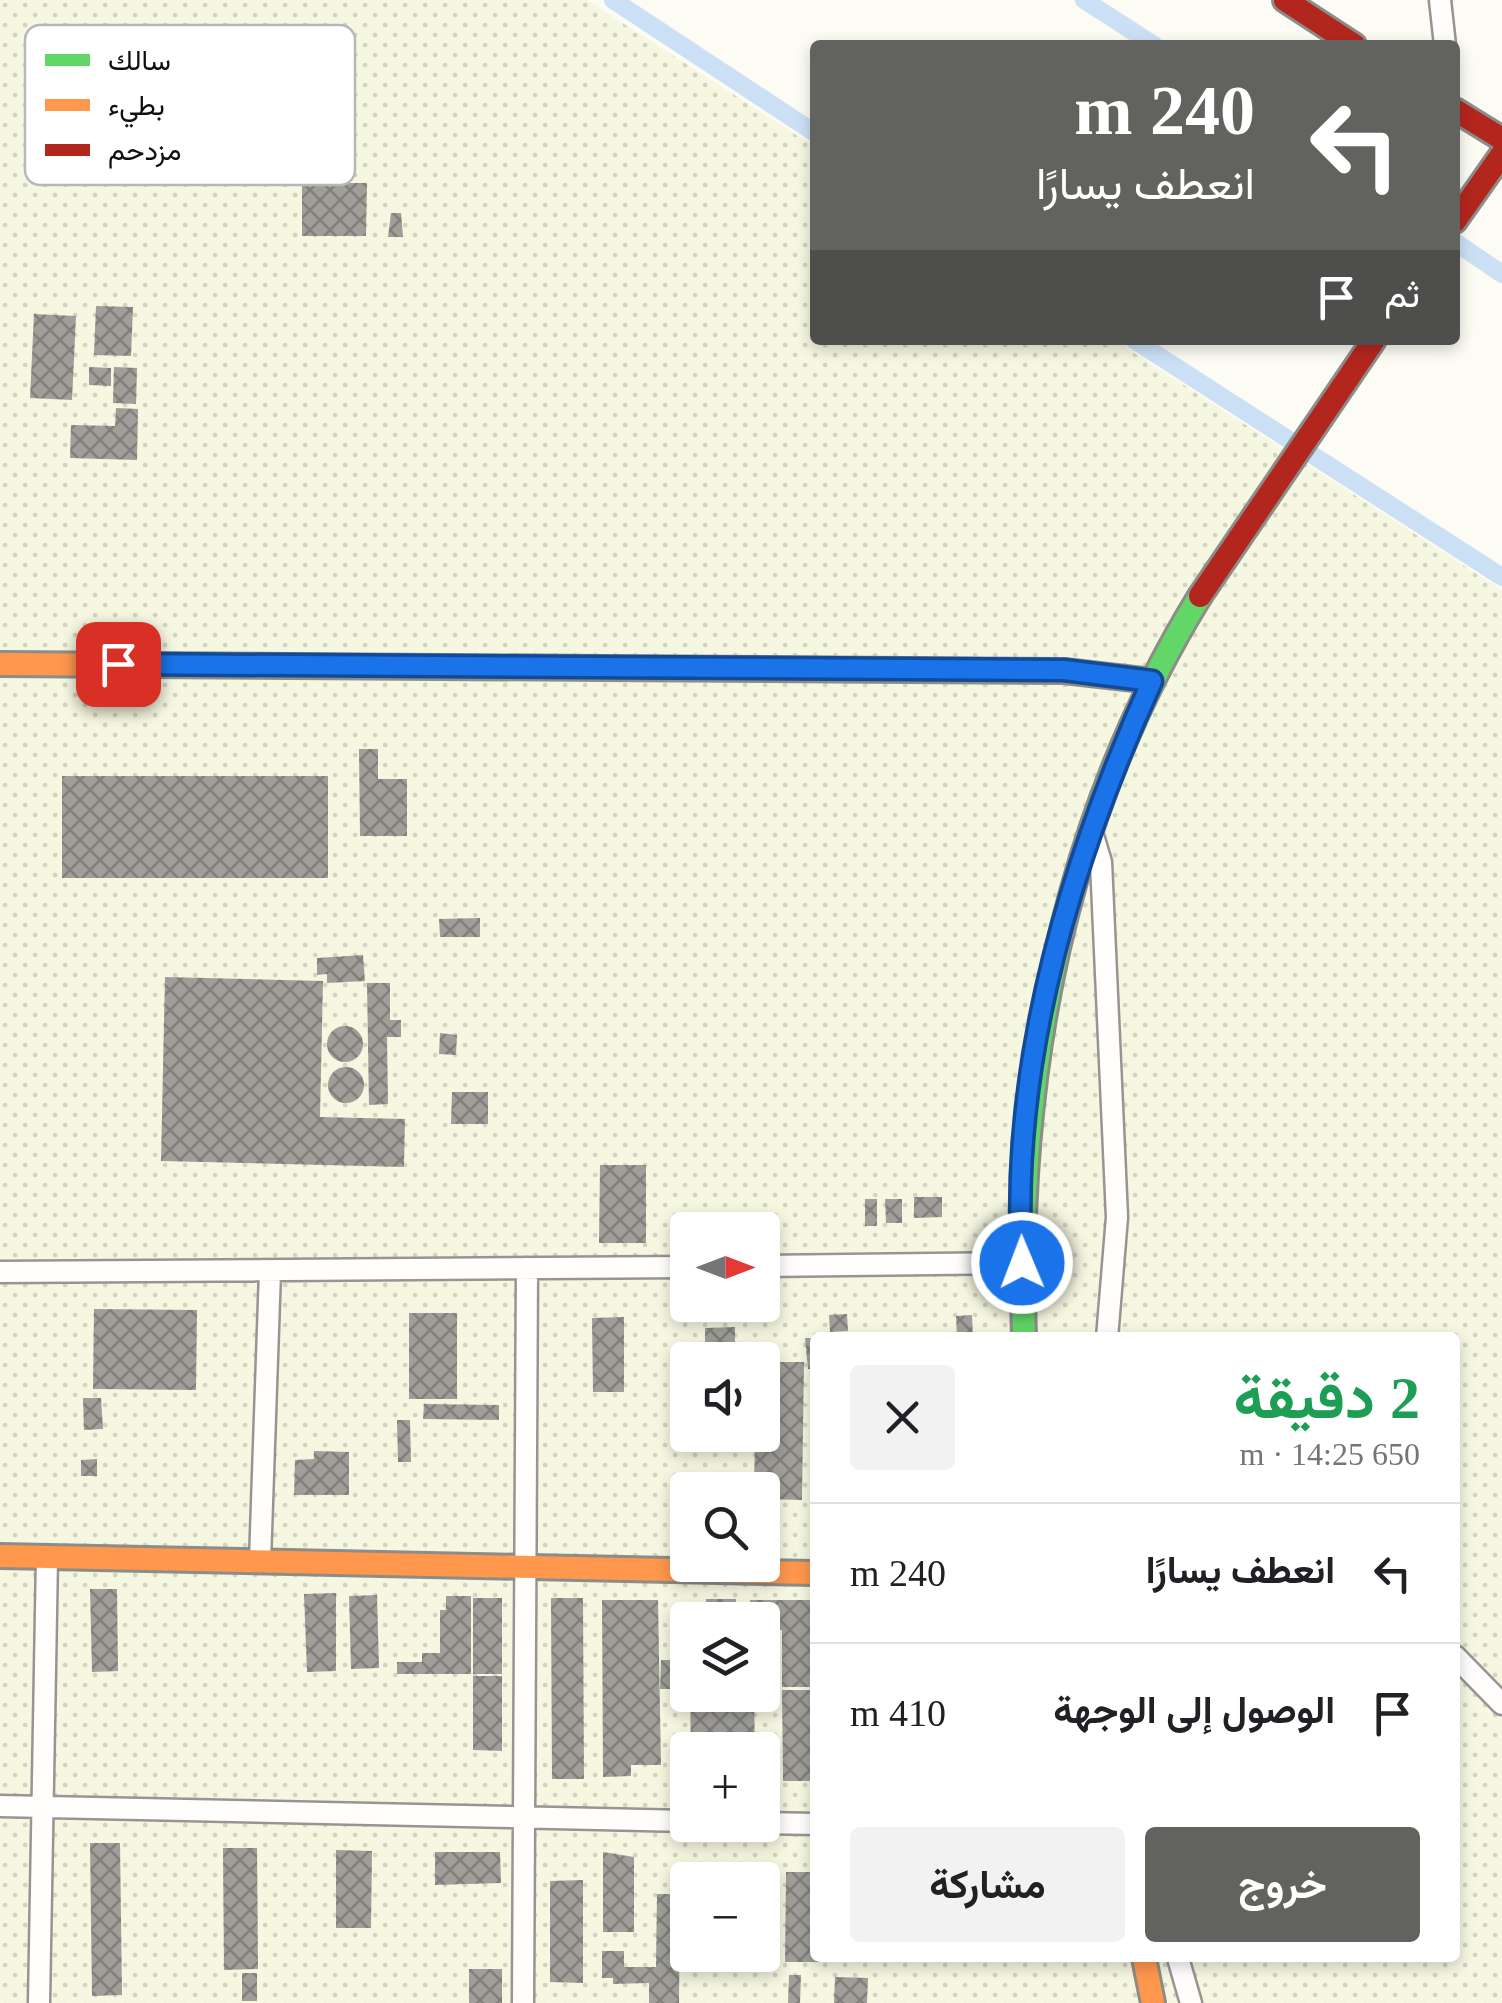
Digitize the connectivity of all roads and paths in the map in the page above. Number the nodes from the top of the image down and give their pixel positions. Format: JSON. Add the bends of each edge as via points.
{"nodes":[{"id":1,"x":1440,"y":0,"type":"edge"},
{"id":2,"x":1291,"y":2,"type":"edge"},
{"id":3,"x":1347,"y":40,"type":"edge"},
{"id":4,"x":1444,"y":40,"type":"edge"},
{"id":5,"x":1460,"y":113,"type":"edge"},
{"id":6,"x":1502,"y":138,"type":"edge"},
{"id":7,"x":1499,"y":163,"type":"edge"},
{"id":8,"x":1461,"y":213,"type":"edge"},
{"id":9,"x":1371,"y":345,"type":"edge"},
{"id":10,"x":0,"y":664,"type":"edge"},
{"id":11,"x":1152,"y":681,"type":"junction"},
{"id":12,"x":1092,"y":830,"type":"junction"},
{"id":13,"x":1022,"y":1263,"type":"junction"},
{"id":14,"x":780,"y":1266,"type":"edge"},
{"id":15,"x":670,"y":1267,"type":"edge"},
{"id":16,"x":528,"y":1268,"type":"junction"},
{"id":17,"x":270,"y":1271,"type":"junction"},
{"id":18,"x":0,"y":1272,"type":"edge"},
{"id":19,"x":1024,"y":1332,"type":"edge"},
{"id":20,"x":1107,"y":1332,"type":"edge"},
{"id":21,"x":0,"y":1556,"type":"edge"},
{"id":22,"x":47,"y":1557,"type":"junction"},
{"id":23,"x":260,"y":1561,"type":"junction"},
{"id":24,"x":526,"y":1567,"type":"junction"},
{"id":25,"x":810,"y":1573,"type":"edge"},
{"id":26,"x":1460,"y":1661,"type":"edge"},
{"id":27,"x":1502,"y":1704,"type":"edge"},
{"id":28,"x":0,"y":1806,"type":"edge"},
{"id":29,"x":42,"y":1807,"type":"junction"},
{"id":30,"x":524,"y":1818,"type":"junction"},
{"id":31,"x":670,"y":1821,"type":"edge"},
{"id":32,"x":780,"y":1823,"type":"edge"},
{"id":33,"x":810,"y":1824,"type":"edge"},
{"id":34,"x":1145,"y":1962,"type":"edge"},
{"id":35,"x":1179,"y":1962,"type":"edge"},
{"id":36,"x":39,"y":2003,"type":"edge"},
{"id":37,"x":523,"y":2003,"type":"edge"},
{"id":38,"x":1153,"y":2003,"type":"edge"},
{"id":39,"x":1191,"y":2003,"type":"edge"}],
"edges":[{"from":1,"to":4,"type":"street"},
{"from":2,"to":3,"type":"street"},
{"from":5,"to":6,"type":"street"},
{"from":7,"to":8,"type":"street"},
{"from":9,"to":11,"type":"street","via":[[1199,596]]},
{"from":10,"to":11,"type":"street","via":[[1064,670]]},
{"from":11,"to":12,"type":"street"},
{"from":12,"to":13,"type":"street","via":[[1063,921],[1030,1086]]},
{"from":12,"to":20,"type":"street","via":[[1101,862],[1116,1217]]},
{"from":13,"to":14,"type":"street"},
{"from":13,"to":19,"type":"street"},
{"from":15,"to":16,"type":"street"},
{"from":16,"to":17,"type":"street"},
{"from":16,"to":24,"type":"street"},
{"from":17,"to":18,"type":"street"},
{"from":17,"to":23,"type":"street"},
{"from":21,"to":22,"type":"street"},
{"from":22,"to":23,"type":"street"},
{"from":22,"to":29,"type":"street"},
{"from":23,"to":24,"type":"street"},
{"from":24,"to":25,"type":"street"},
{"from":24,"to":30,"type":"street"},
{"from":26,"to":27,"type":"street"},
{"from":28,"to":29,"type":"street"},
{"from":29,"to":30,"type":"street"},
{"from":29,"to":36,"type":"street"},
{"from":30,"to":31,"type":"street"},
{"from":30,"to":37,"type":"street"},
{"from":32,"to":33,"type":"street"},
{"from":34,"to":38,"type":"street"},
{"from":35,"to":39,"type":"street"}]}
